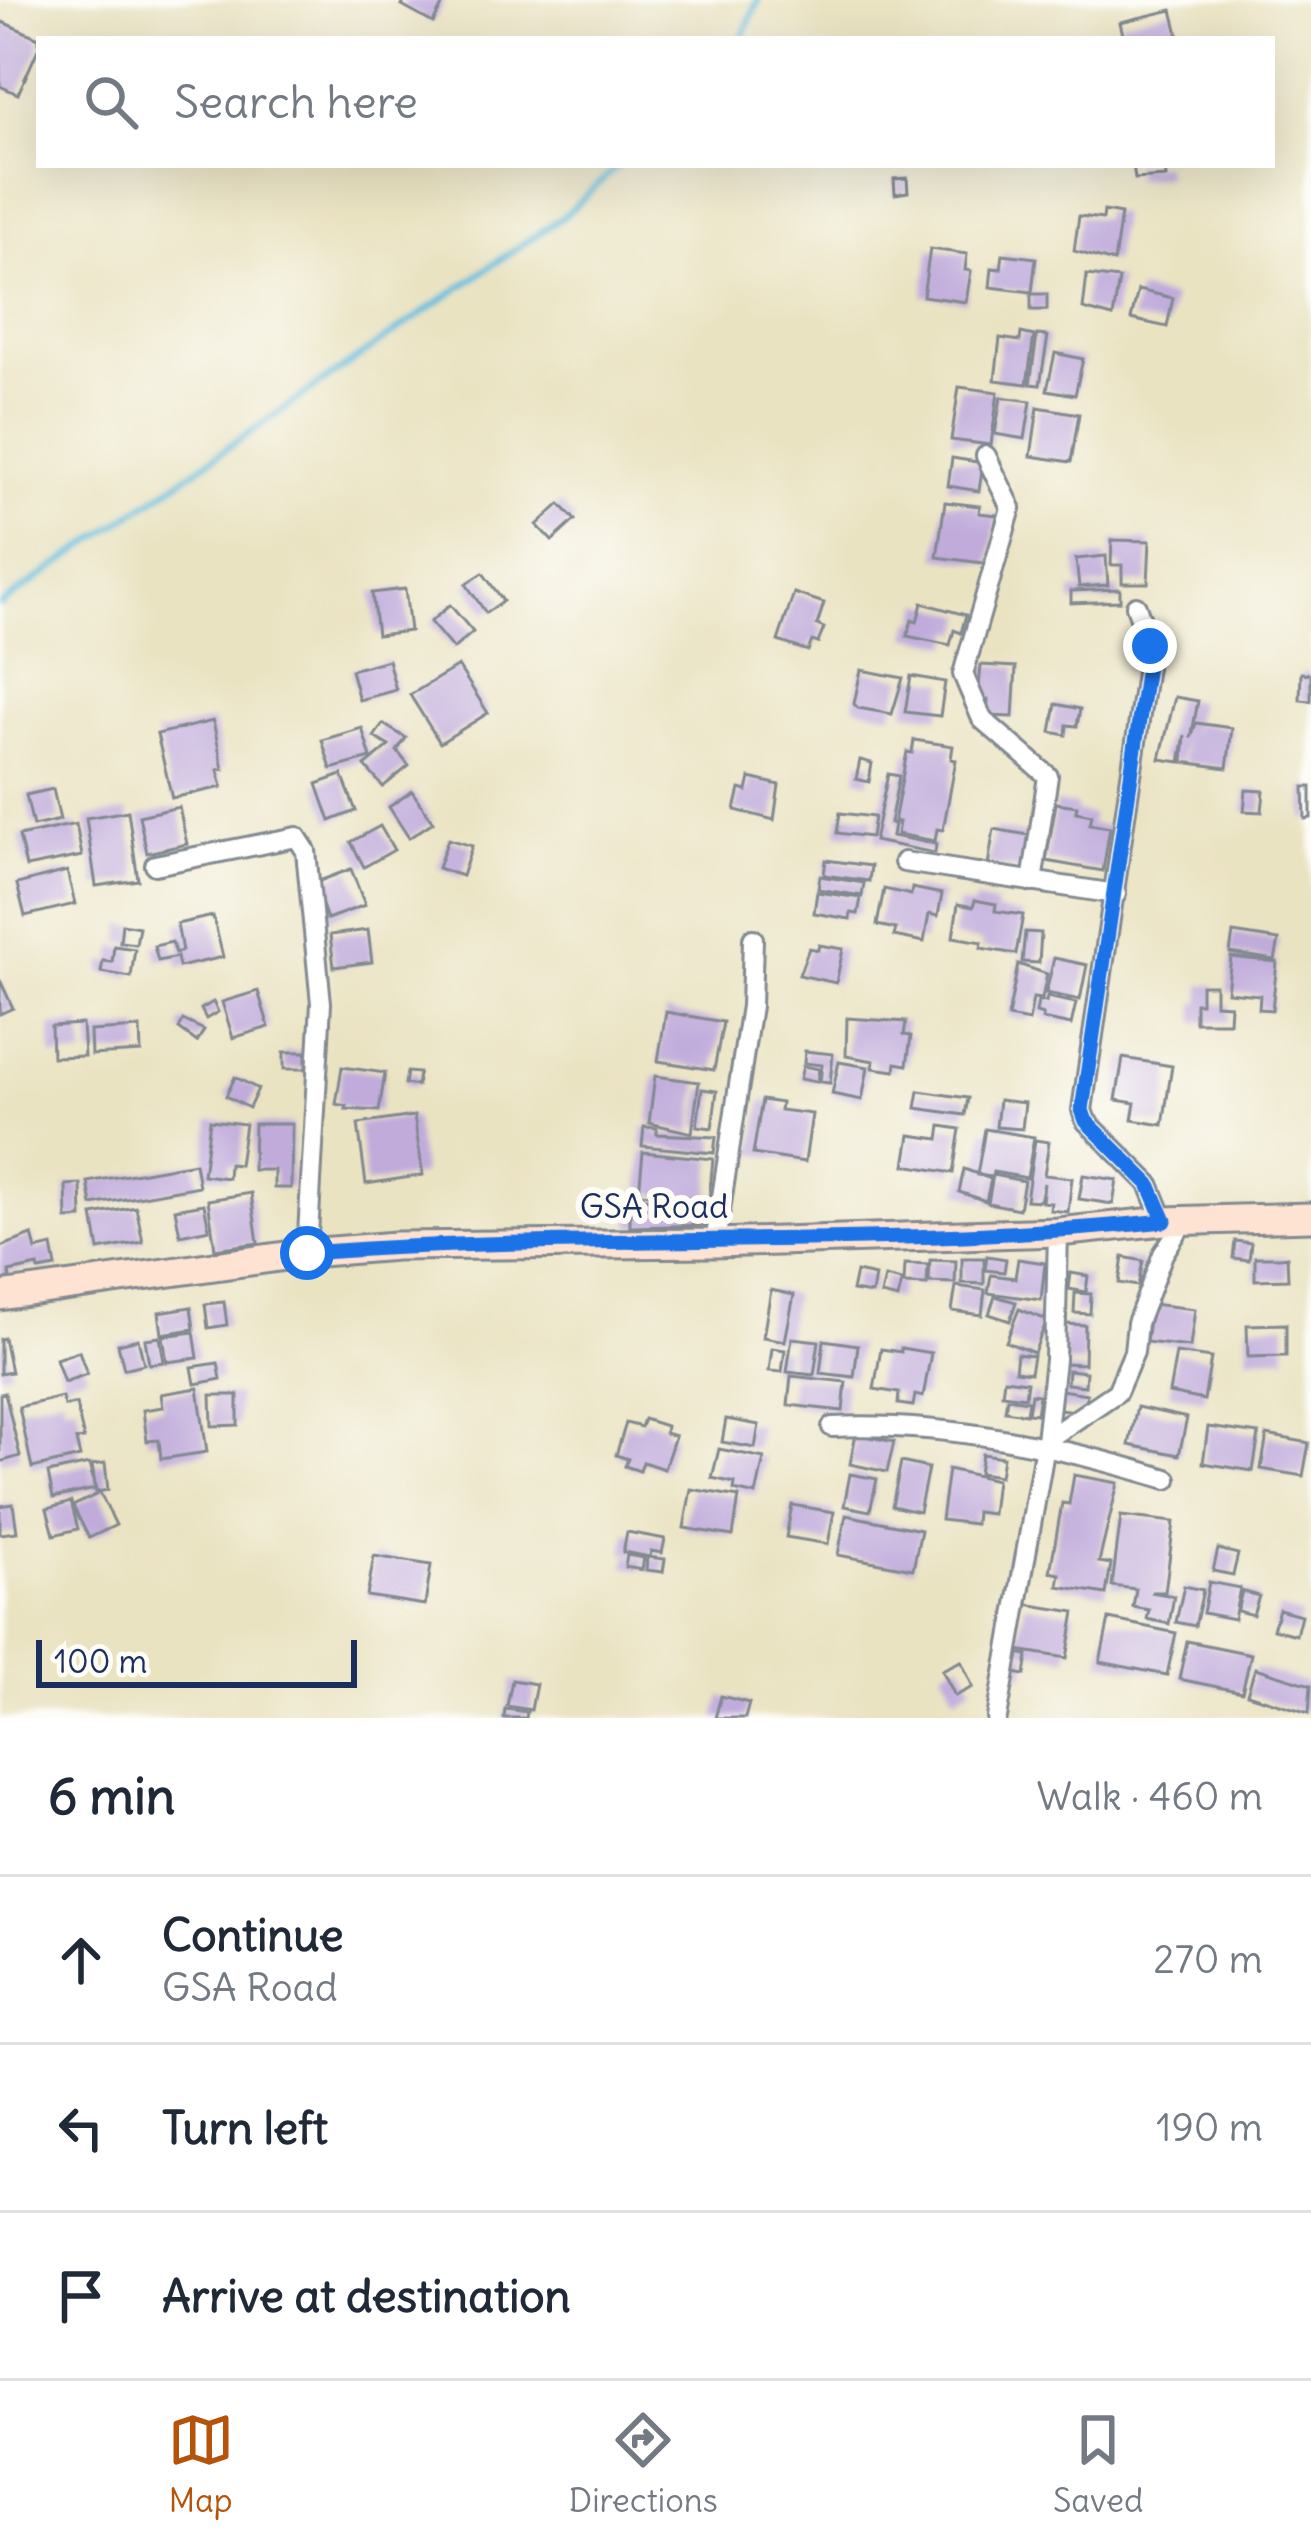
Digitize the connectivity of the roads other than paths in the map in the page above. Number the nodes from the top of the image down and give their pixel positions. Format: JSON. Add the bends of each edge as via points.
{"nodes":[{"id":1,"x":986,"y":456,"type":"dead end"},
{"id":2,"x":1136,"y":606,"type":"dead end"},
{"id":3,"x":904,"y":862,"type":"dead end"},
{"id":4,"x":155,"y":865,"type":"dead end"},
{"id":5,"x":1032,"y":882,"type":"junction"},
{"id":6,"x":1116,"y":894,"type":"junction"},
{"id":7,"x":753,"y":939,"type":"dead end"},
{"id":8,"x":1311,"y":1216,"type":"edge"},
{"id":9,"x":1174,"y":1221,"type":"junction"},
{"id":10,"x":1058,"y":1232,"type":"junction"},
{"id":11,"x":715,"y":1243,"type":"junction"},
{"id":12,"x":307,"y":1253,"type":"junction"},
{"id":13,"x":0,"y":1296,"type":"edge"},
{"id":14,"x":832,"y":1427,"type":"dead end"},
{"id":15,"x":1045,"y":1443,"type":"junction"},
{"id":16,"x":1167,"y":1479,"type":"dead end"},
{"id":17,"x":997,"y":1718,"type":"edge"}],
"edges":[{"from":1,"to":5,"type":"street","via":[[1011,508],[963,674],[982,719],[1048,776]]},
{"from":2,"to":6,"type":"street","via":[[1150,646]]},
{"from":3,"to":5,"type":"street"},
{"from":4,"to":12,"type":"street","via":[[297,837],[306,851],[321,1004]]},
{"from":5,"to":6,"type":"street"},
{"from":6,"to":9,"type":"street","via":[[1082,1110]]},
{"from":7,"to":11,"type":"street","via":[[751,1006]]},
{"from":8,"to":9,"type":"street","name":"GSA Road"},
{"from":9,"to":10,"type":"street","name":"GSA Road"},
{"from":9,"to":15,"type":"street","via":[[1117,1392]]},
{"from":10,"to":11,"type":"street","name":"GSA Road"},
{"from":10,"to":15,"type":"street"},
{"from":11,"to":12,"type":"street","name":"GSA Road"},
{"from":12,"to":13,"type":"street","name":"GSA Road"},
{"from":14,"to":15,"type":"street"},
{"from":15,"to":16,"type":"street"},
{"from":15,"to":17,"type":"street"}]}
